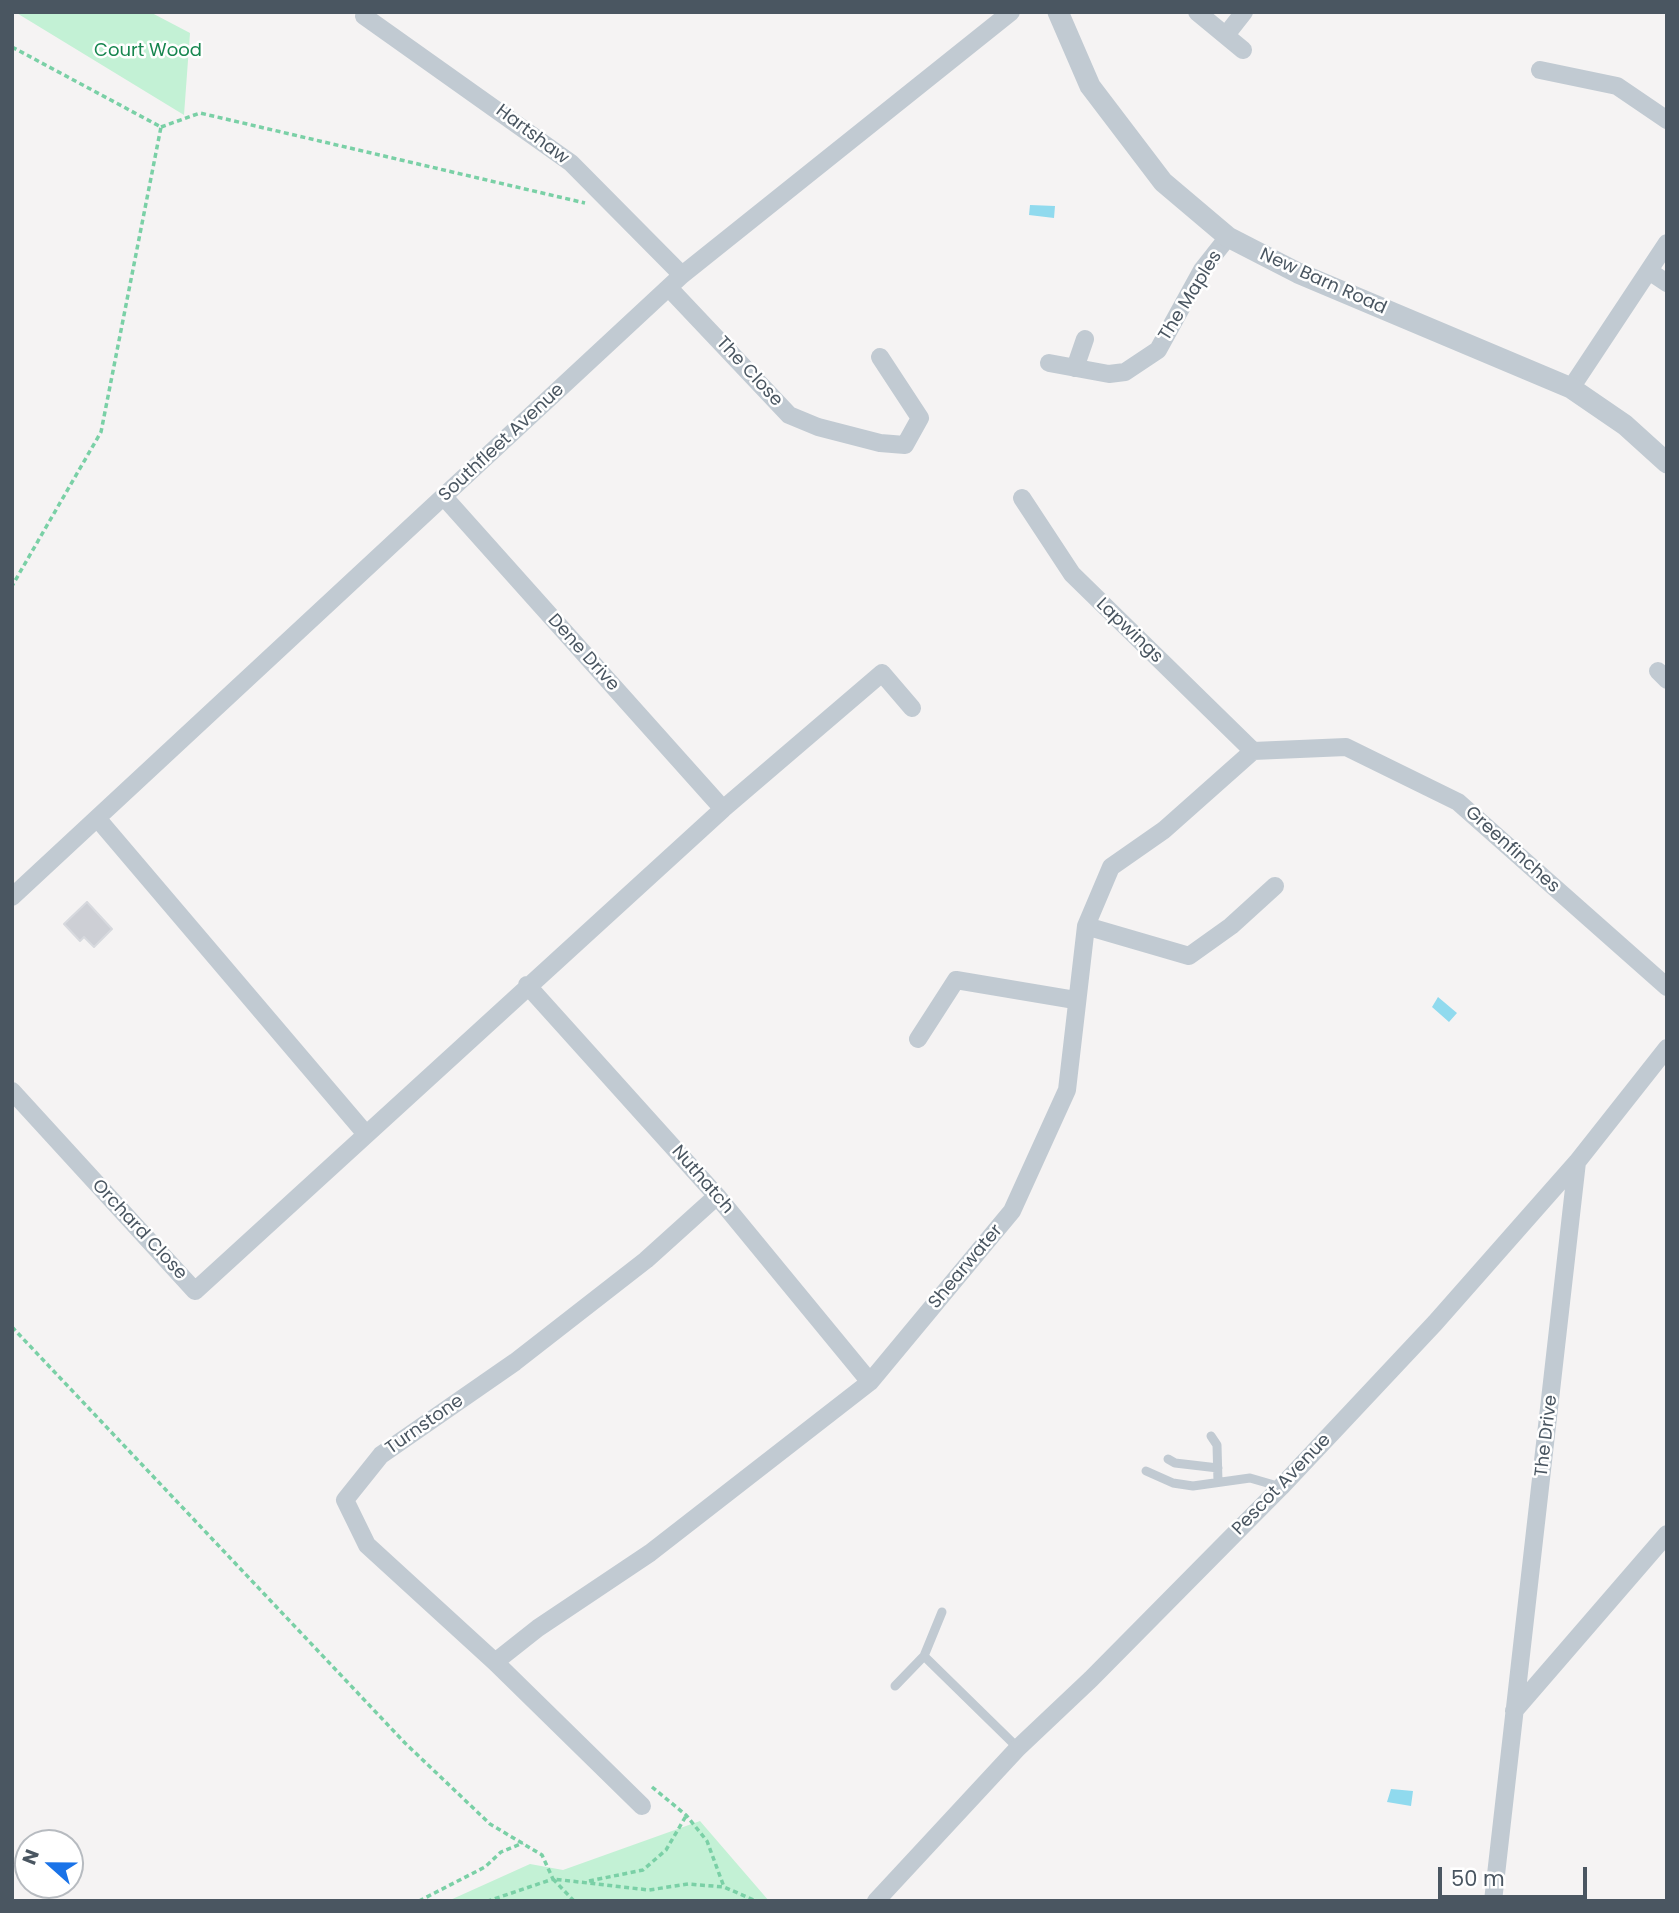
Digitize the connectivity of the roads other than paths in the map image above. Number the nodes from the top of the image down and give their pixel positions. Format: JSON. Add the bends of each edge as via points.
{"nodes":[{"id":1,"x":1011,"y":12,"type":"edge"},
{"id":2,"x":1058,"y":12,"type":"edge"},
{"id":3,"x":1197,"y":12,"type":"edge"},
{"id":4,"x":1244,"y":12,"type":"edge"},
{"id":5,"x":364,"y":16,"type":"dead end"},
{"id":6,"x":1226,"y":35,"type":"junction"},
{"id":7,"x":1243,"y":50,"type":"dead end"},
{"id":8,"x":1539,"y":69,"type":"dead end"},
{"id":9,"x":1667,"y":120,"type":"edge"},
{"id":10,"x":1228,"y":237,"type":"junction"},
{"id":11,"x":1667,"y":243,"type":"edge"},
{"id":12,"x":1649,"y":271,"type":"junction"},
{"id":13,"x":676,"y":282,"type":"junction"},
{"id":14,"x":1667,"y":283,"type":"edge"},
{"id":15,"x":1085,"y":339,"type":"dead end"},
{"id":16,"x":880,"y":357,"type":"dead end"},
{"id":17,"x":1049,"y":363,"type":"dead end"},
{"id":18,"x":1075,"y":368,"type":"junction"},
{"id":19,"x":1571,"y":388,"type":"junction"},
{"id":20,"x":1667,"y":463,"type":"edge"},
{"id":21,"x":443,"y":497,"type":"junction"},
{"id":22,"x":1022,"y":498,"type":"dead end"},
{"id":23,"x":912,"y":708,"type":"dead end"},
{"id":24,"x":1253,"y":751,"type":"junction"},
{"id":25,"x":723,"y":809,"type":"junction"},
{"id":26,"x":97,"y":818,"type":"junction"},
{"id":27,"x":1275,"y":886,"type":"dead end"},
{"id":28,"x":12,"y":897,"type":"edge"},
{"id":29,"x":1086,"y":926,"type":"junction"},
{"id":30,"x":527,"y":985,"type":"junction"},
{"id":31,"x":1667,"y":987,"type":"edge"},
{"id":32,"x":1075,"y":1000,"type":"junction"},
{"id":33,"x":918,"y":1040,"type":"dead end"},
{"id":34,"x":1667,"y":1048,"type":"edge"},
{"id":35,"x":12,"y":1091,"type":"edge"},
{"id":36,"x":365,"y":1133,"type":"junction"},
{"id":37,"x":1577,"y":1162,"type":"junction"},
{"id":38,"x":717,"y":1196,"type":"junction"},
{"id":39,"x":870,"y":1382,"type":"junction"},
{"id":40,"x":1211,"y":1436,"type":"dead end"},
{"id":41,"x":1168,"y":1459,"type":"dead end"},
{"id":42,"x":1218,"y":1468,"type":"junction"},
{"id":43,"x":1146,"y":1471,"type":"dead end"},
{"id":44,"x":1218,"y":1482,"type":"junction"},
{"id":45,"x":1281,"y":1487,"type":"junction"},
{"id":46,"x":1667,"y":1534,"type":"edge"},
{"id":47,"x":942,"y":1612,"type":"dead end"},
{"id":48,"x":924,"y":1656,"type":"junction"},
{"id":49,"x":495,"y":1662,"type":"junction"},
{"id":50,"x":895,"y":1686,"type":"dead end"},
{"id":51,"x":1514,"y":1711,"type":"junction"},
{"id":52,"x":1018,"y":1748,"type":"junction"},
{"id":53,"x":642,"y":1806,"type":"dead end"},
{"id":54,"x":876,"y":1901,"type":"edge"},
{"id":55,"x":1493,"y":1901,"type":"edge"}],
"edges":[{"from":1,"to":13,"type":"street","name":"Southfleet Avenue"},
{"from":2,"to":10,"type":"street","name":"New Barn Road","via":[[1090,86],[1163,182]]},
{"from":3,"to":6,"type":"street"},
{"from":4,"to":6,"type":"street"},
{"from":5,"to":13,"type":"street","name":"Hartshaw","via":[[571,163]]},
{"from":6,"to":7,"type":"street"},
{"from":8,"to":9,"type":"street","via":[[1617,86]]},
{"from":10,"to":18,"type":"street","name":"The Maples","via":[[1202,270],[1157,351],[1125,372]]},
{"from":10,"to":19,"type":"street","name":"New Barn Road","via":[[1298,273]]},
{"from":11,"to":12,"type":"street"},
{"from":12,"to":14,"type":"street"},
{"from":12,"to":19,"type":"street"},
{"from":13,"to":16,"type":"street","name":"The Close","via":[[789,415],[818,428],[905,444],[920,418]]},
{"from":13,"to":21,"type":"street","name":"Southfleet Avenue"},
{"from":15,"to":18,"type":"street"},
{"from":17,"to":18,"type":"street","name":"The Maples"},
{"from":19,"to":20,"type":"street","name":"New Barn Road","via":[[1625,425]]},
{"from":21,"to":25,"type":"street","name":"Dene Drive"},
{"from":21,"to":26,"type":"street","name":"Southfleet Avenue"},
{"from":22,"to":24,"type":"street","name":"Lapwings","via":[[1072,574]]},
{"from":23,"to":25,"type":"street","via":[[882,673]]},
{"from":24,"to":29,"type":"street","name":"Shearwater","via":[[1164,830],[1111,867]]},
{"from":24,"to":31,"type":"street","name":"Greenfinches","via":[[1346,747],[1458,802]]},
{"from":25,"to":30,"type":"street"},
{"from":26,"to":28,"type":"street","name":"Southfleet Avenue"},
{"from":26,"to":36,"type":"street"},
{"from":27,"to":29,"type":"street","via":[[1189,956]]},
{"from":29,"to":32,"type":"street","name":"Shearwater"},
{"from":30,"to":36,"type":"street","name":"Orchard Close"},
{"from":30,"to":38,"type":"street","name":"Nuthatch"},
{"from":32,"to":33,"type":"street","via":[[956,980]]},
{"from":32,"to":39,"type":"street","name":"Shearwater","via":[[1067,1090],[1012,1212]]},
{"from":34,"to":37,"type":"street","name":"Pescot Avenue"},
{"from":35,"to":36,"type":"street","name":"Orchard Close","via":[[195,1291]]},
{"from":37,"to":45,"type":"street","name":"Pescot Avenue","via":[[1436,1323]]},
{"from":37,"to":51,"type":"street","name":"The Drive"},
{"from":38,"to":39,"type":"street","name":"Nuthatch"},
{"from":38,"to":49,"type":"street","name":"Turnstone","via":[[646,1260],[515,1362],[381,1455],[345,1500],[367,1545]]},
{"from":39,"to":49,"type":"street","name":"Shearwater","via":[[650,1553]]},
{"from":40,"to":42,"type":"lane","via":[[1217,1444]]},
{"from":41,"to":42,"type":"lane"},
{"from":42,"to":44,"type":"lane"},
{"from":43,"to":44,"type":"lane","via":[[1192,1486]]},
{"from":44,"to":45,"type":"lane","via":[[1250,1478]]},
{"from":45,"to":52,"type":"street","name":"Pescot Avenue"},
{"from":46,"to":51,"type":"street"},
{"from":47,"to":48,"type":"lane"},
{"from":48,"to":50,"type":"lane"},
{"from":48,"to":52,"type":"lane"},
{"from":49,"to":53,"type":"street","name":"Turnstone"},
{"from":51,"to":55,"type":"street","name":"The Drive"},
{"from":52,"to":54,"type":"street","name":"Pescot Avenue"}]}
